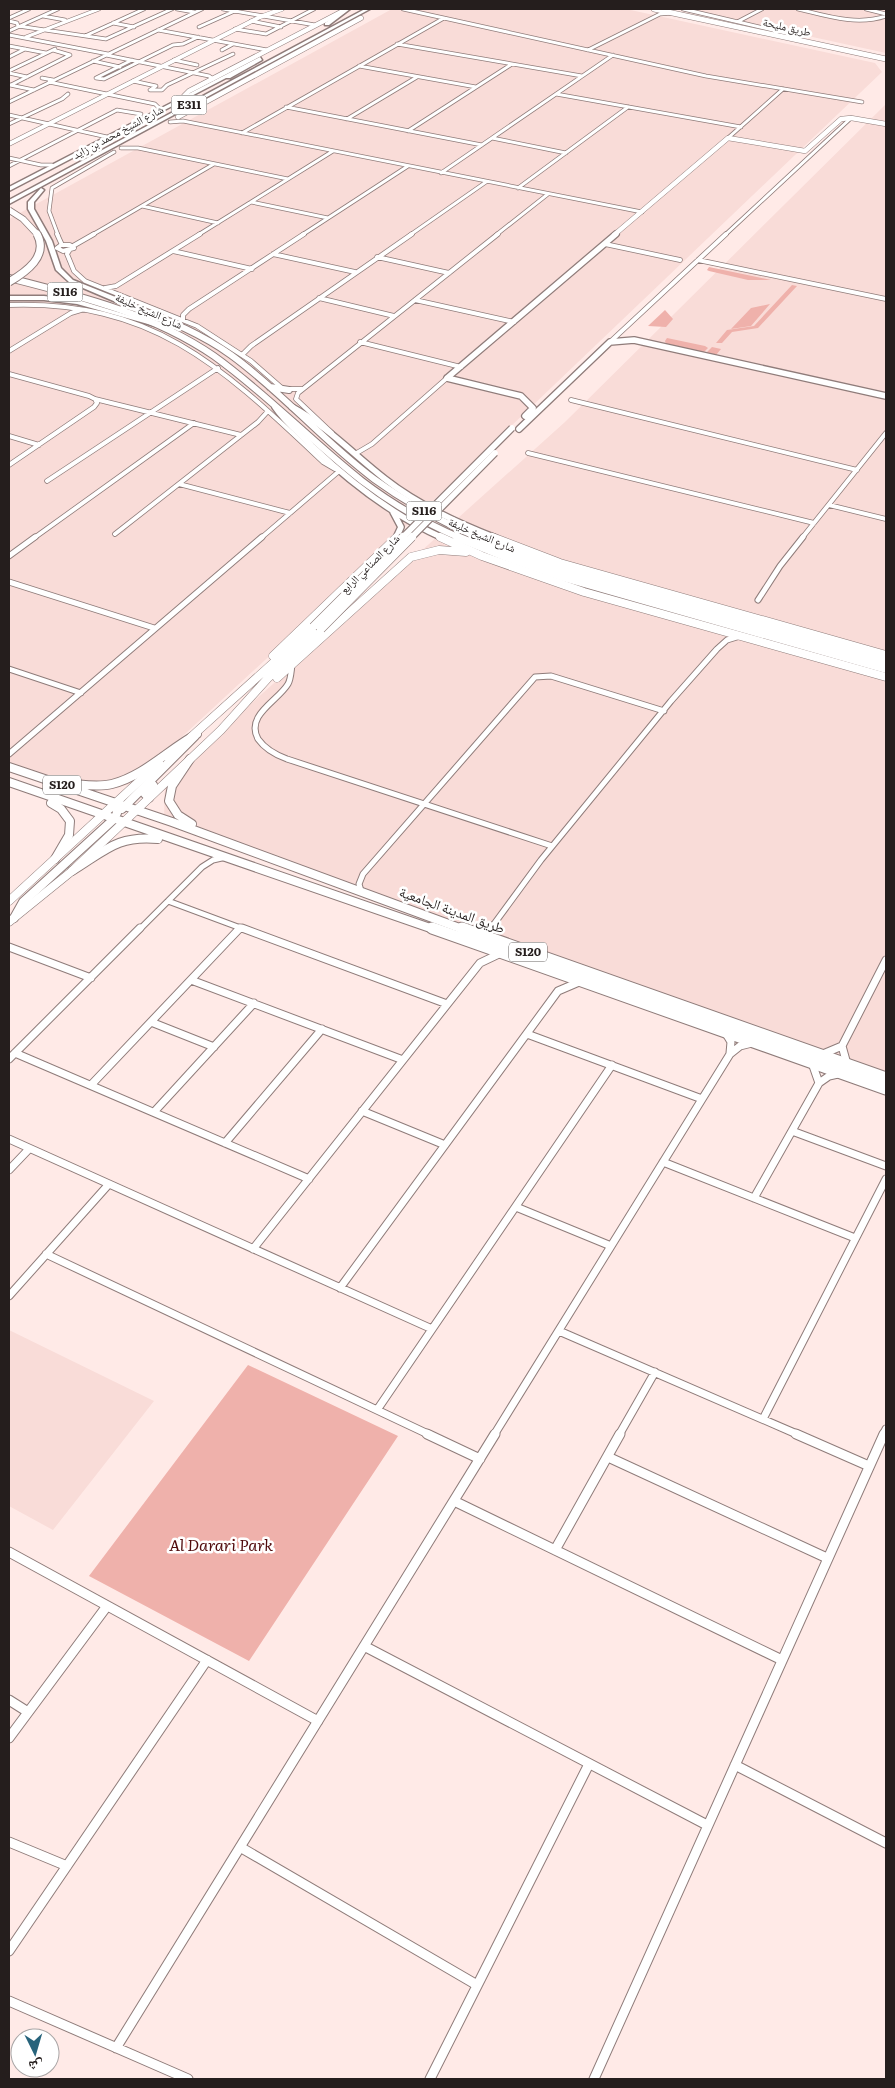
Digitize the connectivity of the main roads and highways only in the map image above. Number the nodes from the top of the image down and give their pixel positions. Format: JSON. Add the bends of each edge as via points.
{"nodes":[{"id":1,"x":357,"y":9,"type":"edge"},
{"id":2,"x":368,"y":9,"type":"edge"},
{"id":3,"x":378,"y":9,"type":"edge"},
{"id":4,"x":671,"y":9,"type":"edge"},
{"id":5,"x":346,"y":10,"type":"edge"},
{"id":6,"x":657,"y":11,"type":"edge"},
{"id":7,"x":361,"y":18,"type":"junction"},
{"id":8,"x":327,"y":24,"type":"junction"},
{"id":9,"x":326,"y":33,"type":"junction"},
{"id":10,"x":885,"y":55,"type":"edge"},
{"id":11,"x":242,"y":69,"type":"junction"},
{"id":12,"x":184,"y":96,"type":"junction"},
{"id":13,"x":203,"y":99,"type":"junction"},
{"id":14,"x":180,"y":119,"type":"junction"},
{"id":15,"x":886,"y":124,"type":"edge"},
{"id":16,"x":9,"y":187,"type":"edge"},
{"id":17,"x":41,"y":190,"type":"junction"},
{"id":18,"x":9,"y":194,"type":"edge"},
{"id":19,"x":9,"y":202,"type":"edge"},
{"id":20,"x":9,"y":210,"type":"edge"},
{"id":21,"x":9,"y":273,"type":"edge"},
{"id":22,"x":9,"y":280,"type":"edge"},
{"id":23,"x":130,"y":298,"type":"road end"},
{"id":24,"x":9,"y":302,"type":"edge"},
{"id":25,"x":124,"y":304,"type":"junction"},
{"id":26,"x":116,"y":312,"type":"junction"},
{"id":27,"x":151,"y":313,"type":"junction"},
{"id":28,"x":157,"y":325,"type":"junction"},
{"id":29,"x":610,"y":342,"type":"joint"},
{"id":30,"x":266,"y":385,"type":"junction"},
{"id":31,"x":288,"y":390,"type":"road end"},
{"id":32,"x":886,"y":396,"type":"edge"},
{"id":33,"x":288,"y":405,"type":"junction"},
{"id":34,"x":271,"y":409,"type":"junction"},
{"id":35,"x":516,"y":429,"type":"junction"},
{"id":36,"x":390,"y":509,"type":"junction"},
{"id":37,"x":492,"y":560,"type":"junction"},
{"id":38,"x":560,"y":563,"type":"junction"},
{"id":39,"x":548,"y":573,"type":"junction"},
{"id":40,"x":653,"y":595,"type":"junction"},
{"id":41,"x":678,"y":618,"type":"junction"},
{"id":42,"x":886,"y":655,"type":"edge"},
{"id":43,"x":886,"y":660,"type":"edge"},
{"id":44,"x":855,"y":661,"type":"junction"},
{"id":45,"x":886,"y":669,"type":"edge"},
{"id":46,"x":886,"y":675,"type":"edge"},
{"id":47,"x":245,"y":689,"type":"junction"},
{"id":48,"x":252,"y":696,"type":"junction"},
{"id":49,"x":196,"y":734,"type":"junction"},
{"id":50,"x":191,"y":742,"type":"junction"},
{"id":51,"x":190,"y":760,"type":"junction"},
{"id":52,"x":9,"y":767,"type":"edge"},
{"id":53,"x":43,"y":779,"type":"junction"},
{"id":54,"x":12,"y":781,"type":"edge"},
{"id":55,"x":94,"y":796,"type":"junction"},
{"id":56,"x":149,"y":798,"type":"junction"},
{"id":57,"x":119,"y":813,"type":"junction"},
{"id":58,"x":187,"y":843,"type":"junction"},
{"id":59,"x":235,"y":846,"type":"junction"},
{"id":60,"x":55,"y":859,"type":"junction"},
{"id":61,"x":72,"y":871,"type":"junction"},
{"id":62,"x":9,"y":901,"type":"edge"},
{"id":63,"x":11,"y":920,"type":"edge"},
{"id":64,"x":848,"y":1071,"type":"junction"},
{"id":65,"x":886,"y":1078,"type":"edge"},
{"id":66,"x":886,"y":1085,"type":"edge"},
{"id":67,"x":886,"y":1089,"type":"edge"}],
"edges":[{"from":1,"to":8,"type":"highway","name":"شارع الشيخ محمد بن زايد","number":"E311"},
{"from":2,"to":9,"type":"highway","name":"شارع الشيخ محمد بن زايد","number":"E311"},
{"from":3,"to":7,"type":"highway"},
{"from":4,"to":10,"type":"main road","name":"طريق مليحة"},
{"from":5,"to":8,"type":"highway"},
{"from":5,"to":12,"type":"main road"},
{"from":6,"to":10,"type":"main road","name":"طريق مليحة","via":[[856,52]]},
{"from":7,"to":9,"type":"highway"},
{"from":7,"to":14,"type":"main road"},
{"from":8,"to":11,"type":"highway","name":"شارع الشيخ محمد بن زايد","number":"E311"},
{"from":9,"to":13,"type":"highway","name":"شارع الشيخ محمد بن زايد","number":"E311"},
{"from":11,"to":12,"type":"highway"},
{"from":11,"to":18,"type":"highway","name":"شارع الشيخ محمد بن زايد","number":"E311"},
{"from":12,"to":16,"type":"highway"},
{"from":13,"to":14,"type":"highway"},
{"from":13,"to":19,"type":"highway","name":"شارع الشيخ محمد بن زايد","number":"E311"},
{"from":14,"to":17,"type":"highway"},
{"from":15,"to":35,"type":"main road","name":"شارع الصناعي الرابع","via":[[851,118],[840,120],[805,151],[728,138],[447,378],[521,396],[533,408]]},
{"from":17,"to":20,"type":"highway"},
{"from":17,"to":25,"type":"highway","via":[[31,202],[30,209],[49,241],[58,269],[71,281]]},
{"from":20,"to":22,"type":"highway","bridge":true,"via":[[32,226],[42,246],[34,264]]},
{"from":21,"to":25,"type":"main road","name":"شارع الشيخ خليفة","number":"S116"},
{"from":22,"to":28,"type":"main road","name":"شارع الشيخ خليفة","number":"S116","via":[[102,303]]},
{"from":23,"to":27,"type":"main road"},
{"from":24,"to":26,"type":"highway","via":[[54,302]]},
{"from":24,"to":26,"type":"highway","via":[[44,298],[78,302]]},
{"from":25,"to":27,"type":"main road","name":"شارع الشيخ خليفة","number":"S116"},
{"from":26,"to":28,"type":"highway"},
{"from":27,"to":30,"type":"main road","name":"شارع الشيخ خليفة","number":"S116","via":[[217,346]]},
{"from":28,"to":34,"type":"main road","name":"شارع الشيخ خليفة","number":"S116","via":[[214,357]]},
{"from":29,"to":32,"type":"main road","via":[[634,340]]},
{"from":29,"to":35,"type":"main road","name":"شارع الصناعي الرابع"},
{"from":30,"to":31,"type":"main road"},
{"from":30,"to":33,"type":"main road","name":"شارع الشيخ خليفة","number":"S116"},
{"from":33,"to":38,"type":"main road","via":[[310,416],[386,480],[448,518]]},
{"from":33,"to":40,"type":"main road","name":"شارع الشيخ خليفة","number":"S116","via":[[374,480],[431,515],[533,560]]},
{"from":34,"to":36,"type":"main road","via":[[336,471]]},
{"from":34,"to":39,"type":"main road","name":"شارع الشيخ خليفة","number":"S116","via":[[352,474],[401,508],[471,544]]},
{"from":35,"to":47,"type":"main road","name":"شارع الصناعي الرابع","bridge":true},
{"from":35,"to":48,"type":"main road","name":"شارع الصناعي الرابع","bridge":true},
{"from":36,"to":37,"type":"main road"},
{"from":36,"to":47,"type":"main road","via":[[400,524],[396,539],[283,647]]},
{"from":37,"to":41,"type":"main road","via":[[552,583]]},
{"from":37,"to":48,"type":"main road","via":[[447,549],[411,557],[292,665]]},
{"from":38,"to":40,"type":"main road"},
{"from":38,"to":42,"type":"main road"},
{"from":39,"to":41,"type":"main road","via":[[565,582]]},
{"from":39,"to":44,"type":"main road","name":"شارع الشيخ خليفة","number":"S116"},
{"from":40,"to":43,"type":"main road","name":"شارع الشيخ خليفة","number":"S116"},
{"from":41,"to":46,"type":"main road"},
{"from":44,"to":45,"type":"main road","name":"شارع الشيخ خليفة","number":"S116"},
{"from":44,"to":46,"type":"main road"},
{"from":47,"to":49,"type":"main road","name":"شارع الصناعي الرابع"},
{"from":48,"to":51,"type":"main road","name":"شارع الصناعي الرابع"},
{"from":49,"to":50,"type":"main road"},
{"from":49,"to":53,"type":"main road","via":[[135,776],[117,784],[84,786]]},
{"from":49,"to":57,"type":"main road","name":"شارع الصناعي الرابع","via":[[156,766]]},
{"from":50,"to":56,"type":"main road","via":[[184,755],[146,791]]},
{"from":50,"to":57,"type":"main road"},
{"from":51,"to":56,"type":"main road","name":"شارع الصناعي الرابع"},
{"from":51,"to":59,"type":"main road","via":[[169,793],[172,808],[186,821],[227,839]]},
{"from":52,"to":53,"type":"main road","name":"طريق المدينة الجامعية","number":"S120"},
{"from":53,"to":55,"type":"main road","name":"طريق المدينة الجامعية","number":"S120"},
{"from":54,"to":55,"type":"main road","via":[[29,781],[88,800]]},
{"from":54,"to":57,"type":"main road","name":"طريق المدينة الجامعية","number":"S120"},
{"from":54,"to":60,"type":"main road","via":[[29,794],[59,807],[71,820],[69,838]]},
{"from":55,"to":57,"type":"main road","name":"طريق المدينة الجامعية","number":"S120"},
{"from":56,"to":57,"type":"main road","name":"شارع الصناعي الرابع"},
{"from":57,"to":58,"type":"main road","name":"طريق المدينة الجامعية","number":"S120"},
{"from":57,"to":59,"type":"main road","name":"طريق المدينة الجامعية","number":"S120"},
{"from":57,"to":60,"type":"main road"},
{"from":57,"to":61,"type":"main road"},
{"from":57,"to":63,"type":"main road","via":[[22,902]]},
{"from":58,"to":61,"type":"main road","via":[[150,838],[120,840],[103,848]]},
{"from":58,"to":64,"type":"main road","name":"طريق المدينة الجامعية","number":"S120","via":[[754,1042]]},
{"from":59,"to":64,"type":"main road","name":"طريق المدينة الجامعية","number":"S120","via":[[822,1055]]},
{"from":60,"to":62,"type":"main road"},
{"from":61,"to":63,"type":"main road"},
{"from":64,"to":65,"type":"main road","name":"طريق المدينة الجامعية","number":"S120"},
{"from":64,"to":66,"type":"main road"},
{"from":64,"to":67,"type":"main road","name":"طريق المدينة الجامعية","number":"S120"}]}
